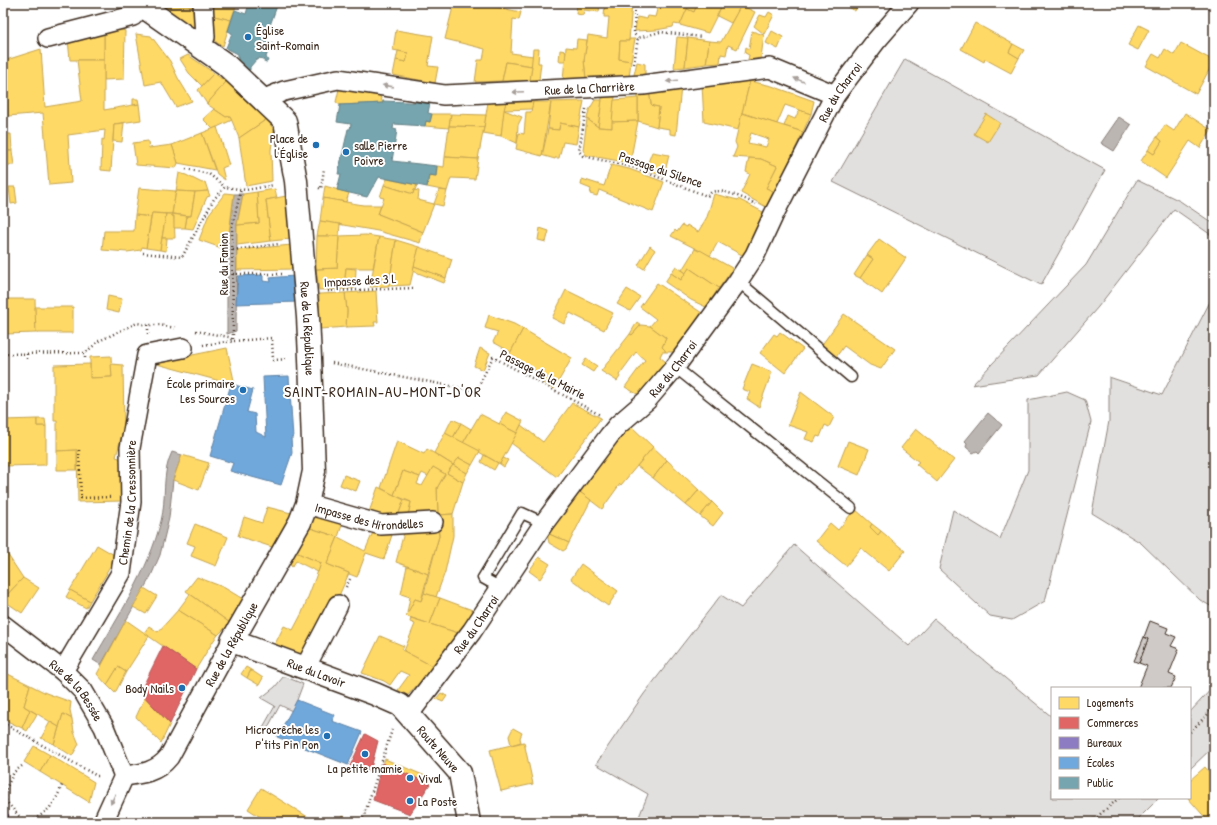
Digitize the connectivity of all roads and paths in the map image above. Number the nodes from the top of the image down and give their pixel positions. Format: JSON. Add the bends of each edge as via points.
{"nodes":[{"id":1,"x":203,"y":3,"type":"edge"},
{"id":2,"x":636,"y":3,"type":"edge"},
{"id":3,"x":909,"y":3,"type":"edge"},
{"id":4,"x":140,"y":4,"type":"edge"},
{"id":5,"x":702,"y":37,"type":"dead end"},
{"id":6,"x":48,"y":38,"type":"dead end"},
{"id":7,"x":638,"y":38,"type":"junction"},
{"id":8,"x":200,"y":47,"type":"junction"},
{"id":9,"x":630,"y":86,"type":"junction"},
{"id":10,"x":590,"y":88,"type":"junction"},
{"id":11,"x":835,"y":95,"type":"junction"},
{"id":12,"x":262,"y":100,"type":"junction"},
{"id":13,"x":186,"y":169,"type":"dead end"},
{"id":14,"x":324,"y":169,"type":"dead end"},
{"id":15,"x":274,"y":185,"type":"dead end"},
{"id":16,"x":225,"y":187,"type":"junction"},
{"id":17,"x":240,"y":189,"type":"junction"},
{"id":18,"x":321,"y":189,"type":"dead end"},
{"id":19,"x":774,"y":214,"type":"junction"},
{"id":20,"x":301,"y":241,"type":"junction"},
{"id":21,"x":233,"y":250,"type":"junction"},
{"id":22,"x":143,"y":253,"type":"dead end"},
{"id":23,"x":233,"y":274,"type":"junction"},
{"id":24,"x":738,"y":281,"type":"junction"},
{"id":25,"x":305,"y":283,"type":"junction"},
{"id":26,"x":415,"y":288,"type":"dead end"},
{"id":27,"x":183,"y":329,"type":"dead end"},
{"id":28,"x":190,"y":330,"type":"dead end"},
{"id":29,"x":234,"y":340,"type":"junction"},
{"id":30,"x":183,"y":348,"type":"joint"},
{"id":31,"x":85,"y":353,"type":"junction"},
{"id":32,"x":3,"y":354,"type":"edge"},
{"id":33,"x":27,"y":354,"type":"junction"},
{"id":34,"x":85,"y":358,"type":"dead end"},
{"id":35,"x":310,"y":358,"type":"junction"},
{"id":36,"x":27,"y":360,"type":"dead end"},
{"id":37,"x":675,"y":367,"type":"junction"},
{"id":38,"x":851,"y":377,"type":"dead end"},
{"id":39,"x":618,"y":425,"type":"junction"},
{"id":40,"x":79,"y":450,"type":"dead end"},
{"id":41,"x":113,"y":497,"type":"dead end"},
{"id":42,"x":307,"y":504,"type":"junction"},
{"id":43,"x":851,"y":508,"type":"dead end"},
{"id":44,"x":433,"y":522,"type":"dead end"},
{"id":45,"x":338,"y":605,"type":"dead end"},
{"id":46,"x":3,"y":625,"type":"edge"},
{"id":47,"x":232,"y":641,"type":"junction"},
{"id":48,"x":305,"y":668,"type":"junction"},
{"id":49,"x":63,"y":671,"type":"junction"},
{"id":50,"x":1214,"y":708,"type":"edge"},
{"id":51,"x":405,"y":710,"type":"junction"},
{"id":52,"x":3,"y":723,"type":"edge"},
{"id":53,"x":1191,"y":731,"type":"edge"},
{"id":54,"x":22,"y":766,"type":"dead end"},
{"id":55,"x":124,"y":776,"type":"junction"},
{"id":56,"x":62,"y":785,"type":"dead end"},
{"id":57,"x":1118,"y":799,"type":"edge"},
{"id":58,"x":25,"y":822,"type":"edge"},
{"id":59,"x":31,"y":822,"type":"edge"},
{"id":60,"x":102,"y":822,"type":"edge"},
{"id":61,"x":362,"y":822,"type":"edge"},
{"id":62,"x":469,"y":822,"type":"edge"},
{"id":63,"x":1090,"y":822,"type":"edge"}],
"edges":[{"from":1,"to":8,"type":"street","via":[[205,37]]},
{"from":2,"to":7,"type":"path","via":[[634,34]]},
{"from":3,"to":11,"type":"street","name":"Rue du Charroi"},
{"from":4,"to":6,"type":"street","via":[[133,16]]},
{"from":4,"to":8,"type":"main road","name":"Rue de la République"},
{"from":5,"to":7,"type":"path","via":[[660,32]]},
{"from":7,"to":9,"type":"path"},
{"from":8,"to":12,"type":"main road","name":"Rue de la République","via":[[225,64]]},
{"from":9,"to":10,"type":"street","name":"Rue de la Charrière"},
{"from":11,"to":9,"type":"street","name":"Rue de la Charrière","one_way":true,"via":[[770,68]]},
{"from":10,"to":12,"type":"street","name":"Rue de la Charrière","one_way":true,"via":[[444,95],[338,79],[284,91]]},
{"from":10,"to":19,"type":"path","name":"Passage du Silence","via":[[579,151],[583,156],[632,167],[707,196],[716,192],[740,196]]},
{"from":11,"to":19,"type":"street","name":"Rue du Charroi"},
{"from":12,"to":20,"type":"main road","name":"Rue de la République","via":[[285,121],[296,181]]},
{"from":13,"to":16,"type":"path","via":[[209,174]]},
{"from":14,"to":18,"type":"path"},
{"from":15,"to":17,"type":"path"},
{"from":16,"to":17,"type":"path"},
{"from":16,"to":22,"type":"path","via":[[214,199],[182,257]]},
{"from":17,"to":21,"type":"path","name":"Rue du Fanion","via":[[232,227]]},
{"from":19,"to":24,"type":"street","name":"Rue du Charroi"},
{"from":20,"to":21,"type":"path"},
{"from":20,"to":25,"type":"main road","name":"Rue de la République"},
{"from":21,"to":23,"type":"path","name":"Rue du Fanion"},
{"from":23,"to":25,"type":"path","name":"Impasse des 3 L"},
{"from":23,"to":29,"type":"path","name":"Rue du Fanion"},
{"from":24,"to":37,"type":"street","name":"Rue du Charroi"},
{"from":24,"to":38,"type":"lane"},
{"from":25,"to":26,"type":"path","name":"Impasse des 3 L"},
{"from":25,"to":35,"type":"main road","name":"Rue de la République"},
{"from":27,"to":31,"type":"path","via":[[137,323],[99,341]]},
{"from":28,"to":29,"type":"path"},
{"from":29,"to":30,"type":"path"},
{"from":29,"to":35,"type":"path","via":[[272,338],[273,360]]},
{"from":30,"to":49,"type":"street","name":"Chemin de la Cressonnière","via":[[147,356],[130,448],[131,502],[121,573]]},
{"from":31,"to":33,"type":"path"},
{"from":31,"to":34,"type":"path"},
{"from":32,"to":33,"type":"path"},
{"from":33,"to":36,"type":"path"},
{"from":35,"to":39,"type":"path","name":"Passage de la Mairie","via":[[476,391],[493,357]]},
{"from":35,"to":42,"type":"main road","name":"Rue de la République","via":[[314,471]]},
{"from":37,"to":39,"type":"street","name":"Rue du Charroi","via":[[647,400]]},
{"from":37,"to":43,"type":"lane"},
{"from":39,"to":51,"type":"street","name":"Rue du Charroi","via":[[544,523],[472,631]]},
{"from":40,"to":41,"type":"path","via":[[81,498]]},
{"from":42,"to":44,"type":"street","name":"Impasse des Hirondelles","via":[[381,525]]},
{"from":42,"to":47,"type":"main road","name":"Rue de la République","via":[[300,522]]},
{"from":45,"to":48,"type":"street"},
{"from":46,"to":49,"type":"street","name":"Rue de la Bessée"},
{"from":47,"to":48,"type":"main road","name":"Rue du Lavoir"},
{"from":47,"to":55,"type":"street","name":"Rue de la République","via":[[170,757],[147,773]]},
{"from":48,"to":51,"type":"main road","name":"Rue du Lavoir","via":[[375,694]]},
{"from":49,"to":55,"type":"street","name":"Rue de la Bessée","via":[[83,691],[104,727]]},
{"from":50,"to":53,"type":"path"},
{"from":51,"to":61,"type":"path"},
{"from":51,"to":62,"type":"main road","name":"Route Neuve","via":[[460,773]]},
{"from":52,"to":55,"type":"path","via":[[97,776]]},
{"from":54,"to":58,"type":"path","via":[[14,772],[5,791],[6,800]]},
{"from":55,"to":60,"type":"street","one_way":true},
{"from":56,"to":59,"type":"path","via":[[54,804]]},
{"from":57,"to":63,"type":"path"}]}
